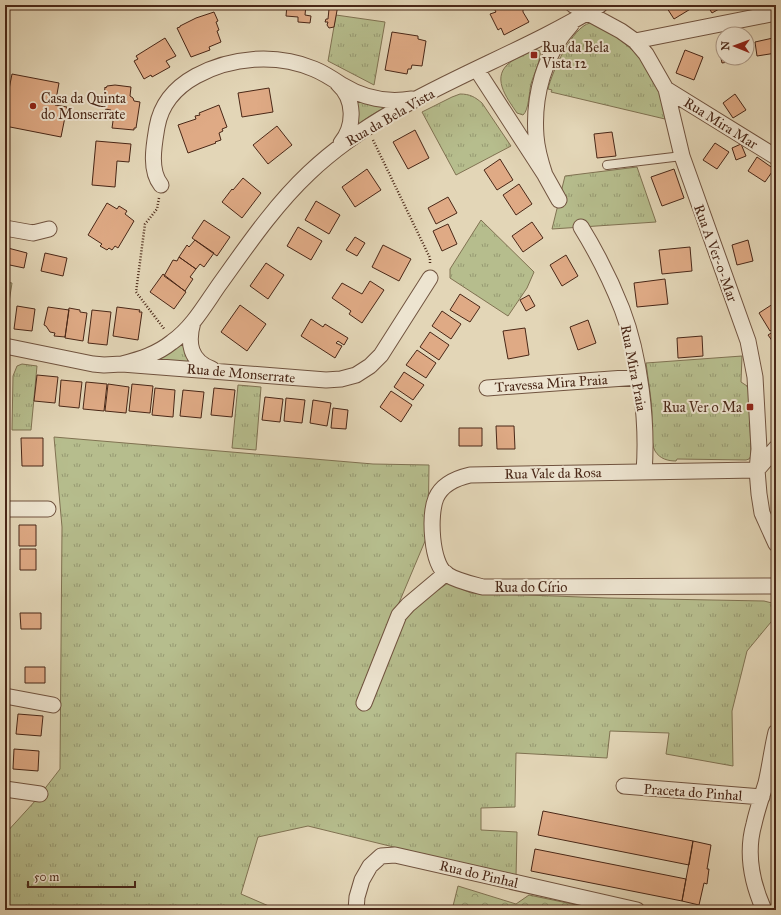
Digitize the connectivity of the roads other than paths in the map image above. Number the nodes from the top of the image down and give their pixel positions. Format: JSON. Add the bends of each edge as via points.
{"nodes":[{"id":1,"x":573,"y":5,"type":"edge"},
{"id":2,"x":588,"y":12,"type":"edge"},
{"id":3,"x":776,"y":13,"type":"edge"},
{"id":4,"x":635,"y":41,"type":"junction"},
{"id":5,"x":477,"y":70,"type":"junction"},
{"id":6,"x":333,"y":79,"type":"junction"},
{"id":7,"x":666,"y":89,"type":"junction"},
{"id":8,"x":427,"y":94,"type":"junction"},
{"id":9,"x":334,"y":151,"type":"junction"},
{"id":10,"x":682,"y":156,"type":"junction"},
{"id":11,"x":776,"y":157,"type":"edge"},
{"id":12,"x":607,"y":165,"type":"dead end"},
{"id":13,"x":545,"y":175,"type":"junction"},
{"id":14,"x":161,"y":186,"type":"road end"},
{"id":15,"x":559,"y":200,"type":"dead end"},
{"id":16,"x":581,"y":227,"type":"dead end"},
{"id":17,"x":5,"y":228,"type":"edge"},
{"id":18,"x":49,"y":229,"type":"dead end"},
{"id":19,"x":430,"y":278,"type":"road end"},
{"id":20,"x":193,"y":321,"type":"junction"},
{"id":21,"x":5,"y":346,"type":"edge"},
{"id":22,"x":122,"y":364,"type":"junction"},
{"id":23,"x":217,"y":370,"type":"junction"},
{"id":24,"x":639,"y":377,"type":"junction"},
{"id":25,"x":487,"y":388,"type":"dead end"},
{"id":26,"x":776,"y":448,"type":"edge"},
{"id":27,"x":757,"y":470,"type":"junction"},
{"id":28,"x":644,"y":472,"type":"junction"},
{"id":29,"x":5,"y":509,"type":"edge"},
{"id":30,"x":48,"y":509,"type":"dead end"},
{"id":31,"x":776,"y":544,"type":"edge"},
{"id":32,"x":446,"y":574,"type":"junction"},
{"id":33,"x":776,"y":586,"type":"edge"},
{"id":34,"x":5,"y":696,"type":"edge"},
{"id":35,"x":364,"y":702,"type":"dead end"},
{"id":36,"x":53,"y":705,"type":"dead end"},
{"id":37,"x":776,"y":732,"type":"edge"},
{"id":38,"x":624,"y":786,"type":"dead end"},
{"id":39,"x":5,"y":789,"type":"edge"},
{"id":40,"x":40,"y":794,"type":"dead end"},
{"id":41,"x":762,"y":797,"type":"junction"},
{"id":42,"x":356,"y":910,"type":"edge"},
{"id":43,"x":637,"y":910,"type":"edge"},
{"id":44,"x":764,"y":910,"type":"edge"}],
"edges":[{"from":1,"to":2,"type":"street","name":"Rua A Ver-o-Mar"},
{"from":2,"to":4,"type":"street","name":"Rua A Ver-o-Mar"},
{"from":2,"to":5,"type":"street","name":"Rua da Bela Vista"},
{"from":2,"to":13,"type":"street","via":[[564,32],[554,47],[539,90],[536,137]]},
{"from":3,"to":4,"type":"street"},
{"from":4,"to":7,"type":"street","name":"Rua A Ver-o-Mar","via":[[646,54]]},
{"from":5,"to":8,"type":"street","name":"Rua da Bela Vista"},
{"from":5,"to":13,"type":"street"},
{"from":6,"to":8,"type":"street","via":[[351,90],[372,98],[404,100]]},
{"from":6,"to":9,"type":"street","via":[[347,94],[351,111],[349,130]]},
{"from":6,"to":14,"type":"street","via":[[297,63],[257,60],[221,65],[190,79],[170,97],[158,120],[154,163],[156,180]]},
{"from":7,"to":10,"type":"street","name":"Rua A Ver-o-Mar"},
{"from":7,"to":11,"type":"street","name":"Rua Mira Mar"},
{"from":8,"to":9,"type":"street","name":"Rua da Bela Vista","via":[[367,127]]},
{"from":9,"to":20,"type":"street","name":"Rua da Bela Vista","via":[[284,198]]},
{"from":10,"to":12,"type":"lane"},
{"from":10,"to":27,"type":"street","name":"Rua A Ver-o-Mar","via":[[748,341],[755,377],[759,449]]},
{"from":13,"to":15,"type":"street"},
{"from":16,"to":24,"type":"street","name":"Rua Mira Praia","via":[[602,264],[622,310],[633,345]]},
{"from":17,"to":18,"type":"street","via":[[33,232]]},
{"from":19,"to":23,"type":"street","name":"Rua de Monserrate","via":[[381,355],[356,375],[326,380]]},
{"from":20,"to":22,"type":"street","name":"Rua da Bela Vista","via":[[164,349]]},
{"from":20,"to":23,"type":"street","via":[[190,332],[192,352],[206,366]]},
{"from":21,"to":22,"type":"street","name":"Rua de Monserrate","via":[[93,364]]},
{"from":22,"to":23,"type":"street","name":"Rua de Monserrate"},
{"from":24,"to":25,"type":"street","name":"Travessa Mira Praia"},
{"from":24,"to":28,"type":"street","name":"Rua Mira Praia","via":[[645,425]]},
{"from":26,"to":27,"type":"street"},
{"from":27,"to":28,"type":"street","name":"Rua Vale da Rosa"},
{"from":27,"to":31,"type":"street","name":"Rua A Ver-o-Mar","via":[[762,513]]},
{"from":28,"to":32,"type":"street","name":"Rua Vale da Rosa","via":[[470,475],[457,478],[444,487],[436,498],[433,514],[433,542],[437,564]]},
{"from":29,"to":30,"type":"street"},
{"from":32,"to":33,"type":"street","name":"Rua do Círio","via":[[483,587]]},
{"from":32,"to":35,"type":"street","via":[[399,615]]},
{"from":34,"to":36,"type":"street"},
{"from":37,"to":41,"type":"street"},
{"from":38,"to":41,"type":"street","name":"Praceta do Pinhal"},
{"from":39,"to":40,"type":"street"},
{"from":41,"to":44,"type":"street","via":[[753,825],[750,855],[755,884]]},
{"from":42,"to":43,"type":"street","name":"Rua do Pinhal","via":[[362,880],[370,866],[381,856],[395,855]]}]}
